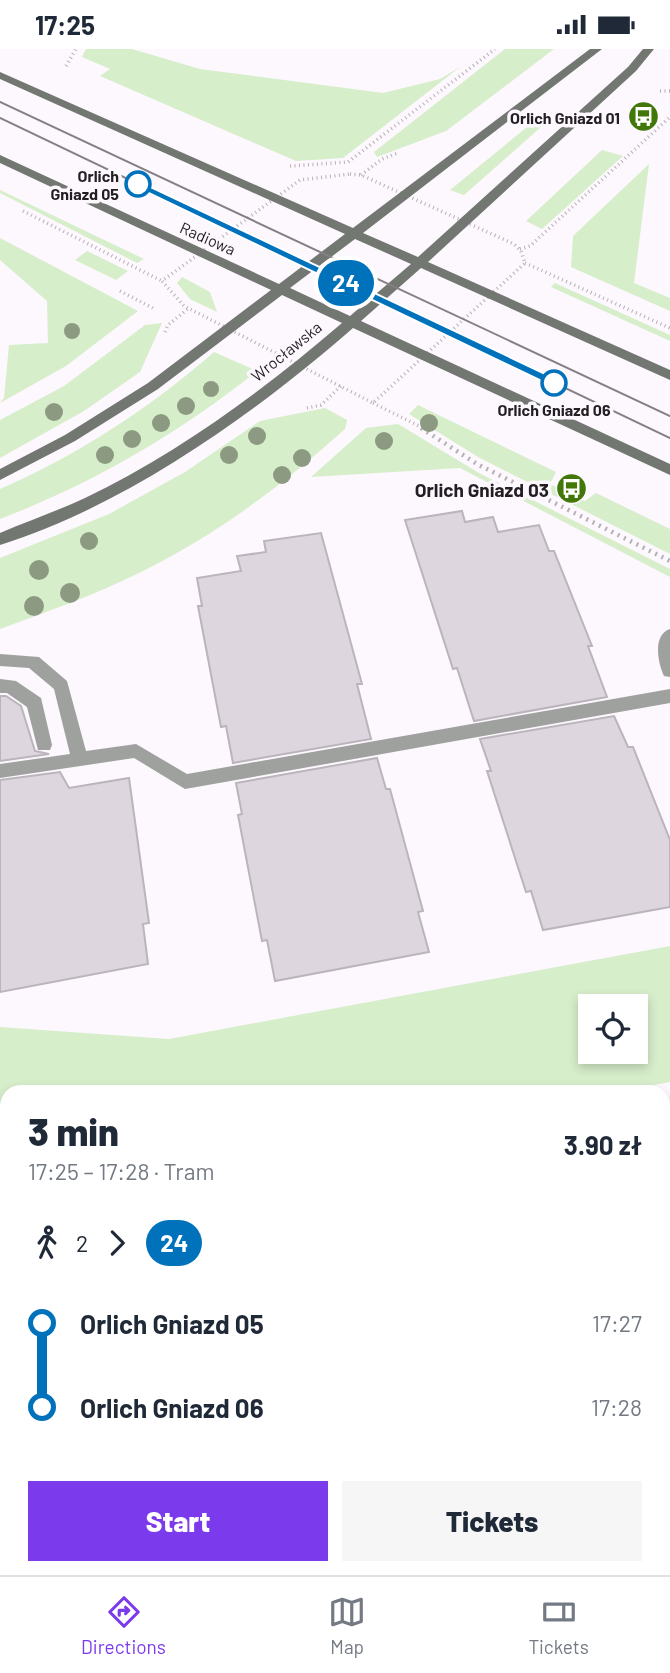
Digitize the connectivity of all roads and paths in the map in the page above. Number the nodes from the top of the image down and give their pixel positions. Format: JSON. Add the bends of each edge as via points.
{"nodes":[{"id":1,"x":76,"y":49,"type":"edge"},
{"id":2,"x":495,"y":49,"type":"edge"},
{"id":3,"x":597,"y":49,"type":"edge"},
{"id":4,"x":649,"y":49,"type":"edge"},
{"id":5,"x":66,"y":66,"type":"dead end"},
{"id":6,"x":0,"y":75,"type":"edge"},
{"id":7,"x":670,"y":117,"type":"edge"},
{"id":8,"x":0,"y":159,"type":"edge"},
{"id":9,"x":290,"y":166,"type":"dead end"},
{"id":10,"x":300,"y":180,"type":"dead end"},
{"id":11,"x":378,"y":183,"type":"dead end"},
{"id":12,"x":12,"y":205,"type":"dead end"},
{"id":13,"x":253,"y":214,"type":"dead end"},
{"id":14,"x":355,"y":233,"type":"junction"},
{"id":15,"x":226,"y":234,"type":"dead end"},
{"id":16,"x":497,"y":237,"type":"dead end"},
{"id":17,"x":520,"y":249,"type":"junction"},
{"id":18,"x":419,"y":261,"type":"junction"},
{"id":19,"x":524,"y":263,"type":"junction"},
{"id":20,"x":175,"y":272,"type":"dead end"},
{"id":21,"x":515,"y":272,"type":"dead end"},
{"id":22,"x":162,"y":281,"type":"junction"},
{"id":23,"x":280,"y":289,"type":"junction"},
{"id":24,"x":120,"y":291,"type":"dead end"},
{"id":25,"x":155,"y":309,"type":"dead end"},
{"id":26,"x":468,"y":315,"type":"dead end"},
{"id":27,"x":351,"y":320,"type":"junction"},
{"id":28,"x":215,"y":321,"type":"dead end"},
{"id":29,"x":670,"y":328,"type":"edge"},
{"id":30,"x":443,"y":338,"type":"dead end"},
{"id":31,"x":404,"y":375,"type":"dead end"},
{"id":32,"x":670,"y":375,"type":"edge"},
{"id":33,"x":321,"y":376,"type":"dead end"},
{"id":34,"x":373,"y":403,"type":"junction"},
{"id":35,"x":670,"y":470,"type":"edge"},
{"id":36,"x":0,"y":475,"type":"edge"},
{"id":37,"x":0,"y":539,"type":"edge"},
{"id":38,"x":670,"y":561,"type":"edge"},
{"id":39,"x":670,"y":635,"type":"edge"},
{"id":40,"x":0,"y":660,"type":"edge"},
{"id":41,"x":670,"y":671,"type":"edge"},
{"id":42,"x":0,"y":686,"type":"edge"},
{"id":43,"x":670,"y":696,"type":"edge"},
{"id":44,"x":44,"y":745,"type":"dead end"},
{"id":45,"x":80,"y":759,"type":"junction"},
{"id":46,"x":0,"y":771,"type":"edge"}],
"edges":[{"from":1,"to":5,"type":"path"},
{"from":2,"to":9,"type":"path","via":[[348,162]]},
{"from":3,"to":14,"type":"street"},
{"from":4,"to":18,"type":"street","name":"Wrocławska"},
{"from":6,"to":14,"type":"street"},
{"from":7,"to":17,"type":"path","via":[[530,246]]},
{"from":8,"to":23,"type":"street","name":"Radiowa"},
{"from":10,"to":11,"type":"path","via":[[355,174]]},
{"from":12,"to":22,"type":"path"},
{"from":13,"to":15,"type":"path"},
{"from":14,"to":18,"type":"street"},
{"from":14,"to":23,"type":"street"},
{"from":16,"to":17,"type":"path"},
{"from":17,"to":19,"type":"path"},
{"from":18,"to":27,"type":"street","name":"Wrocławska"},
{"from":18,"to":32,"type":"street"},
{"from":19,"to":21,"type":"path"},
{"from":19,"to":29,"type":"path"},
{"from":20,"to":22,"type":"path"},
{"from":22,"to":28,"type":"path","via":[[181,303]]},
{"from":23,"to":27,"type":"street","name":"Radiowa"},
{"from":23,"to":36,"type":"street","via":[[153,386]]},
{"from":24,"to":25,"type":"path"},
{"from":26,"to":30,"type":"path"},
{"from":27,"to":35,"type":"street","name":"Radiowa"},
{"from":27,"to":37,"type":"street","name":"Wrocławska","via":[[285,378],[153,468],[52,520]]},
{"from":31,"to":34,"type":"path"},
{"from":33,"to":34,"type":"path"},
{"from":34,"to":38,"type":"path","via":[[428,431],[477,464]]},
{"from":39,"to":41,"type":"lane","via":[[664,655]]},
{"from":40,"to":45,"type":"lane","via":[[33,662],[61,686]]},
{"from":42,"to":44,"type":"lane","via":[[10,686],[35,703]]},
{"from":43,"to":45,"type":"lane","via":[[185,782],[136,751]]},
{"from":45,"to":46,"type":"lane"}]}
